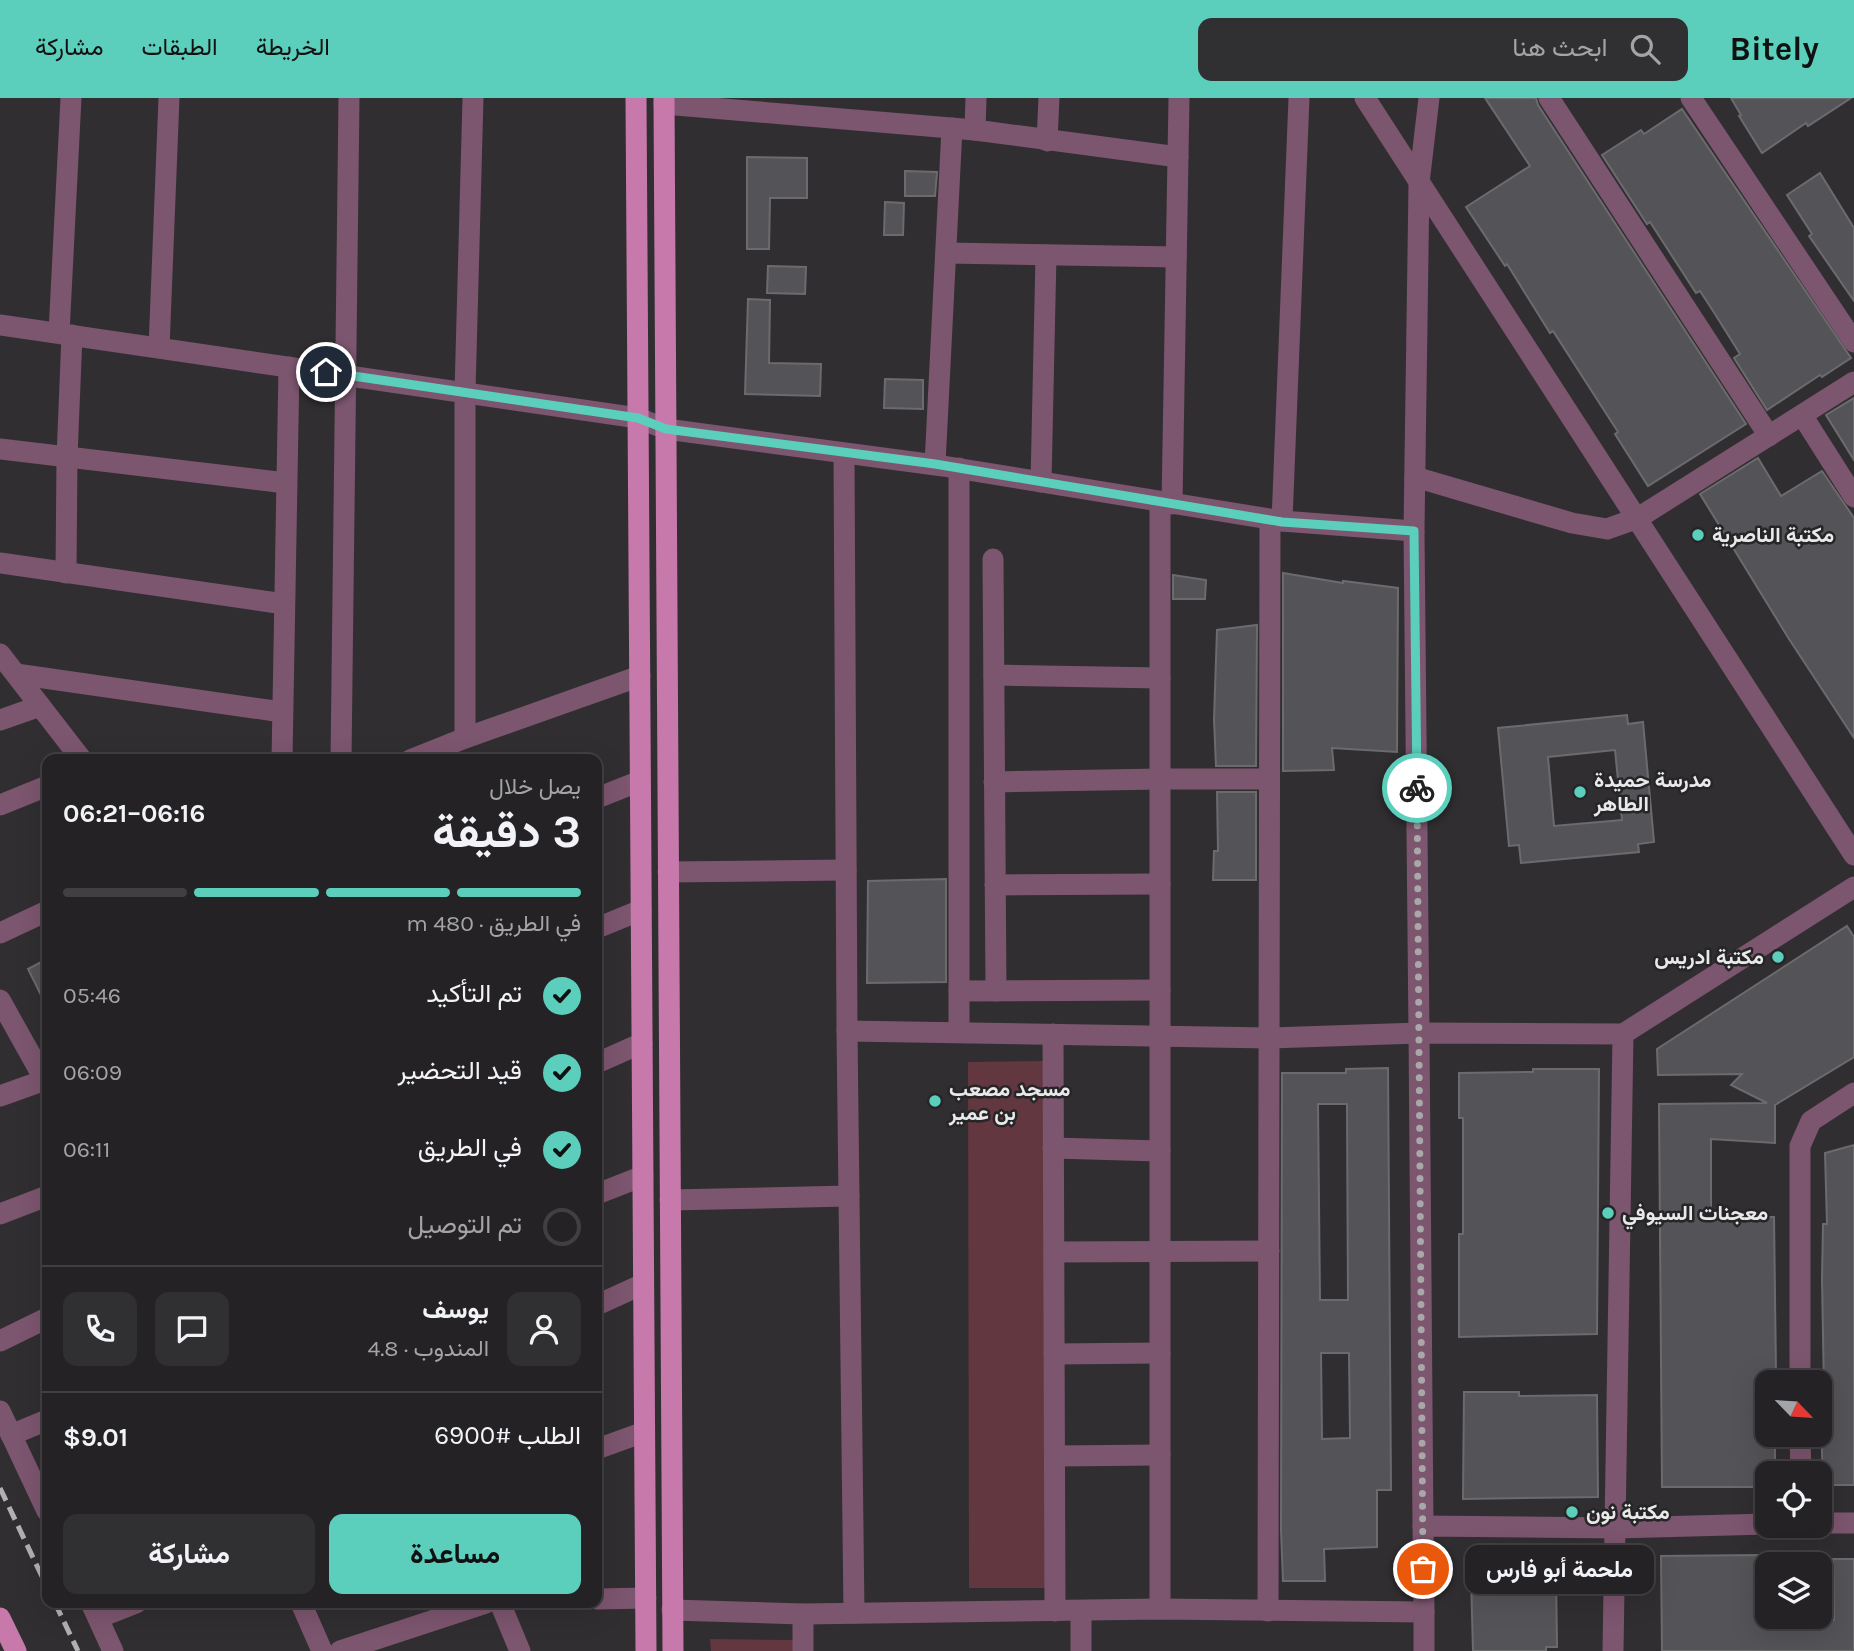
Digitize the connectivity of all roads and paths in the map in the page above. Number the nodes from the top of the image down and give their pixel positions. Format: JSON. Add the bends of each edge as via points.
{"nodes":[{"id":1,"x":71,"y":98,"type":"edge"},
{"id":2,"x":169,"y":98,"type":"edge"},
{"id":3,"x":349,"y":98,"type":"edge"},
{"id":4,"x":472,"y":98,"type":"edge"},
{"id":5,"x":636,"y":98,"type":"edge"},
{"id":6,"x":976,"y":98,"type":"edge"},
{"id":7,"x":1049,"y":98,"type":"edge"},
{"id":8,"x":1179,"y":98,"type":"edge"},
{"id":9,"x":1299,"y":98,"type":"edge"},
{"id":10,"x":1365,"y":98,"type":"edge"},
{"id":11,"x":1429,"y":98,"type":"edge"},
{"id":12,"x":1549,"y":98,"type":"edge"},
{"id":13,"x":1690,"y":98,"type":"edge"},
{"id":14,"x":664,"y":101,"type":"edge"},
{"id":15,"x":846,"y":108,"type":"edge"},
{"id":16,"x":952,"y":128,"type":"junction"},
{"id":17,"x":975,"y":131,"type":"junction"},
{"id":18,"x":1047,"y":141,"type":"junction"},
{"id":19,"x":1178,"y":157,"type":"junction"},
{"id":20,"x":1419,"y":183,"type":"junction"},
{"id":21,"x":946,"y":253,"type":"junction"},
{"id":22,"x":1046,"y":256,"type":"junction"},
{"id":23,"x":1177,"y":257,"type":"junction"},
{"id":24,"x":0,"y":325,"type":"edge"},
{"id":25,"x":65,"y":334,"type":"junction"},
{"id":26,"x":1854,"y":342,"type":"edge"},
{"id":27,"x":159,"y":348,"type":"junction"},
{"id":28,"x":289,"y":367,"type":"junction"},
{"id":29,"x":345,"y":375,"type":"junction"},
{"id":30,"x":1854,"y":382,"type":"edge"},
{"id":31,"x":465,"y":393,"type":"junction"},
{"id":32,"x":1802,"y":415,"type":"junction"},
{"id":33,"x":638,"y":418,"type":"junction"},
{"id":34,"x":666,"y":429,"type":"junction"},
{"id":35,"x":1769,"y":436,"type":"junction"},
{"id":36,"x":0,"y":449,"type":"edge"},
{"id":37,"x":844,"y":454,"type":"junction"},
{"id":38,"x":67,"y":457,"type":"junction"},
{"id":39,"x":935,"y":464,"type":"junction"},
{"id":40,"x":959,"y":468,"type":"junction"},
{"id":41,"x":1415,"y":478,"type":"junction"},
{"id":42,"x":1041,"y":482,"type":"junction"},
{"id":43,"x":286,"y":483,"type":"junction"},
{"id":44,"x":1854,"y":498,"type":"edge"},
{"id":45,"x":1166,"y":503,"type":"junction"},
{"id":46,"x":1638,"y":518,"type":"junction"},
{"id":47,"x":1276,"y":521,"type":"junction"},
{"id":48,"x":1414,"y":531,"type":"junction"},
{"id":49,"x":993,"y":559,"type":"dead end"},
{"id":50,"x":0,"y":564,"type":"edge"},
{"id":51,"x":66,"y":573,"type":"junction"},
{"id":52,"x":284,"y":604,"type":"junction"},
{"id":53,"x":0,"y":654,"type":"edge"},
{"id":54,"x":16,"y":674,"type":"junction"},
{"id":55,"x":994,"y":675,"type":"junction"},
{"id":56,"x":640,"y":676,"type":"junction"},
{"id":57,"x":1160,"y":678,"type":"junction"},
{"id":58,"x":40,"y":706,"type":"junction"},
{"id":59,"x":282,"y":712,"type":"junction"},
{"id":60,"x":0,"y":720,"type":"edge"},
{"id":61,"x":465,"y":737,"type":"junction"},
{"id":62,"x":77,"y":754,"type":"edge"},
{"id":63,"x":282,"y":754,"type":"edge"},
{"id":64,"x":341,"y":754,"type":"edge"},
{"id":65,"x":424,"y":754,"type":"edge"},
{"id":66,"x":1160,"y":779,"type":"junction"},
{"id":67,"x":1269,"y":779,"type":"junction"},
{"id":68,"x":640,"y":780,"type":"junction"},
{"id":69,"x":994,"y":782,"type":"junction"},
{"id":70,"x":42,"y":788,"type":"edge"},
{"id":71,"x":602,"y":796,"type":"edge"},
{"id":72,"x":0,"y":805,"type":"edge"},
{"id":73,"x":1854,"y":855,"type":"edge"},
{"id":74,"x":846,"y":870,"type":"junction"},
{"id":75,"x":668,"y":872,"type":"junction"},
{"id":76,"x":1160,"y":884,"type":"junction"},
{"id":77,"x":995,"y":885,"type":"junction"},
{"id":78,"x":1854,"y":887,"type":"edge"},
{"id":79,"x":641,"y":910,"type":"junction"},
{"id":80,"x":42,"y":913,"type":"edge"},
{"id":81,"x":602,"y":926,"type":"edge"},
{"id":82,"x":0,"y":933,"type":"edge"},
{"id":83,"x":1160,"y":990,"type":"junction"},
{"id":84,"x":958,"y":991,"type":"junction"},
{"id":85,"x":996,"y":991,"type":"junction"},
{"id":86,"x":3,"y":1012,"type":"edge"},
{"id":87,"x":847,"y":1031,"type":"junction"},
{"id":88,"x":958,"y":1032,"type":"junction"},
{"id":89,"x":1419,"y":1033,"type":"junction"},
{"id":90,"x":1053,"y":1034,"type":"junction"},
{"id":91,"x":1623,"y":1034,"type":"junction"},
{"id":92,"x":1160,"y":1035,"type":"junction"},
{"id":93,"x":1269,"y":1038,"type":"junction"},
{"id":94,"x":642,"y":1043,"type":"junction"},
{"id":95,"x":602,"y":1061,"type":"edge"},
{"id":96,"x":42,"y":1075,"type":"edge"},
{"id":97,"x":42,"y":1083,"type":"edge"},
{"id":98,"x":1854,"y":1093,"type":"edge"},
{"id":99,"x":0,"y":1097,"type":"edge"},
{"id":100,"x":1053,"y":1148,"type":"junction"},
{"id":101,"x":1160,"y":1151,"type":"junction"},
{"id":102,"x":643,"y":1176,"type":"junction"},
{"id":103,"x":602,"y":1192,"type":"edge"},
{"id":104,"x":849,"y":1196,"type":"junction"},
{"id":105,"x":42,"y":1198,"type":"edge"},
{"id":106,"x":670,"y":1200,"type":"junction"},
{"id":107,"x":0,"y":1214,"type":"edge"},
{"id":108,"x":1269,"y":1251,"type":"junction"},
{"id":109,"x":1054,"y":1252,"type":"junction"},
{"id":110,"x":1160,"y":1252,"type":"junction"},
{"id":111,"x":643,"y":1284,"type":"junction"},
{"id":112,"x":602,"y":1303,"type":"edge"},
{"id":113,"x":42,"y":1320,"type":"edge"},
{"id":114,"x":0,"y":1341,"type":"edge"},
{"id":115,"x":1160,"y":1353,"type":"junction"},
{"id":116,"x":1054,"y":1354,"type":"junction"},
{"id":117,"x":1800,"y":1370,"type":"edge"},
{"id":118,"x":0,"y":1411,"type":"edge"},
{"id":119,"x":42,"y":1422,"type":"edge"},
{"id":120,"x":645,"y":1432,"type":"junction"},
{"id":121,"x":11,"y":1435,"type":"junction"},
{"id":122,"x":602,"y":1447,"type":"edge"},
{"id":123,"x":1160,"y":1455,"type":"junction"},
{"id":124,"x":1055,"y":1456,"type":"junction"},
{"id":125,"x":42,"y":1500,"type":"edge"},
{"id":126,"x":1832,"y":1523,"type":"edge"},
{"id":127,"x":1854,"y":1523,"type":"edge"},
{"id":128,"x":1755,"y":1524,"type":"edge"},
{"id":129,"x":1423,"y":1526,"type":"junction"},
{"id":130,"x":1616,"y":1528,"type":"junction"},
{"id":131,"x":646,"y":1598,"type":"junction"},
{"id":132,"x":602,"y":1599,"type":"edge"},
{"id":133,"x":302,"y":1608,"type":"edge"},
{"id":134,"x":471,"y":1608,"type":"edge"},
{"id":135,"x":502,"y":1608,"type":"edge"},
{"id":136,"x":1160,"y":1609,"type":"junction"},
{"id":137,"x":94,"y":1611,"type":"edge"},
{"id":138,"x":672,"y":1611,"type":"junction"},
{"id":139,"x":1055,"y":1611,"type":"junction"},
{"id":140,"x":1081,"y":1611,"type":"junction"},
{"id":141,"x":1268,"y":1611,"type":"junction"},
{"id":142,"x":1424,"y":1612,"type":"junction"},
{"id":143,"x":854,"y":1613,"type":"junction"},
{"id":144,"x":803,"y":1614,"type":"junction"},
{"id":145,"x":0,"y":1618,"type":"edge"},
{"id":146,"x":16,"y":1651,"type":"edge"},
{"id":147,"x":113,"y":1651,"type":"edge"},
{"id":148,"x":322,"y":1651,"type":"edge"},
{"id":149,"x":340,"y":1651,"type":"edge"},
{"id":150,"x":520,"y":1651,"type":"edge"},
{"id":151,"x":646,"y":1651,"type":"edge"},
{"id":152,"x":673,"y":1651,"type":"edge"},
{"id":153,"x":803,"y":1651,"type":"edge"},
{"id":154,"x":1081,"y":1651,"type":"edge"},
{"id":155,"x":1424,"y":1651,"type":"edge"},
{"id":156,"x":1613,"y":1651,"type":"edge"}],
"edges":[{"from":1,"to":25,"type":"street"},
{"from":2,"to":27,"type":"street"},
{"from":3,"to":29,"type":"street"},
{"from":4,"to":31,"type":"street"},
{"from":5,"to":33,"type":"main road"},
{"from":6,"to":17,"type":"street"},
{"from":7,"to":18,"type":"street"},
{"from":8,"to":19,"type":"street"},
{"from":9,"to":47,"type":"street"},
{"from":10,"to":20,"type":"street"},
{"from":11,"to":20,"type":"street"},
{"from":12,"to":35,"type":"street"},
{"from":13,"to":26,"type":"street"},
{"from":14,"to":15,"type":"street"},
{"from":14,"to":34,"type":"main road"},
{"from":15,"to":16,"type":"street"},
{"from":16,"to":17,"type":"street"},
{"from":16,"to":21,"type":"street"},
{"from":17,"to":18,"type":"street"},
{"from":18,"to":19,"type":"street"},
{"from":19,"to":23,"type":"street"},
{"from":20,"to":41,"type":"street"},
{"from":20,"to":46,"type":"street"},
{"from":21,"to":22,"type":"street"},
{"from":21,"to":39,"type":"street"},
{"from":22,"to":23,"type":"street"},
{"from":22,"to":42,"type":"street"},
{"from":23,"to":45,"type":"street"},
{"from":24,"to":25,"type":"street"},
{"from":25,"to":27,"type":"street"},
{"from":25,"to":38,"type":"street"},
{"from":27,"to":28,"type":"street"},
{"from":28,"to":29,"type":"street"},
{"from":28,"to":43,"type":"street"},
{"from":29,"to":31,"type":"street"},
{"from":29,"to":64,"type":"street"},
{"from":30,"to":32,"type":"street"},
{"from":31,"to":33,"type":"street"},
{"from":31,"to":61,"type":"street"},
{"from":32,"to":35,"type":"street"},
{"from":32,"to":44,"type":"street"},
{"from":33,"to":34,"type":"street"},
{"from":33,"to":56,"type":"main road"},
{"from":34,"to":37,"type":"street"},
{"from":34,"to":75,"type":"main road"},
{"from":35,"to":46,"type":"street"},
{"from":36,"to":38,"type":"street"},
{"from":37,"to":39,"type":"street"},
{"from":37,"to":74,"type":"street"},
{"from":38,"to":43,"type":"street"},
{"from":38,"to":51,"type":"street"},
{"from":39,"to":40,"type":"street"},
{"from":40,"to":42,"type":"street"},
{"from":40,"to":84,"type":"street"},
{"from":41,"to":46,"type":"street","via":[[1572,523],[1607,529]]},
{"from":41,"to":48,"type":"street"},
{"from":42,"to":45,"type":"street"},
{"from":43,"to":52,"type":"street"},
{"from":45,"to":47,"type":"street"},
{"from":45,"to":57,"type":"street"},
{"from":46,"to":73,"type":"street"},
{"from":47,"to":48,"type":"street"},
{"from":47,"to":67,"type":"street"},
{"from":48,"to":89,"type":"street"},
{"from":49,"to":55,"type":"street"},
{"from":50,"to":51,"type":"street"},
{"from":51,"to":52,"type":"street"},
{"from":52,"to":59,"type":"street"},
{"from":53,"to":54,"type":"street"},
{"from":54,"to":58,"type":"street"},
{"from":54,"to":59,"type":"street"},
{"from":55,"to":57,"type":"street"},
{"from":55,"to":69,"type":"street"},
{"from":56,"to":61,"type":"street"},
{"from":56,"to":68,"type":"main road"},
{"from":57,"to":66,"type":"street"},
{"from":58,"to":60,"type":"street"},
{"from":58,"to":62,"type":"street"},
{"from":59,"to":63,"type":"street"},
{"from":61,"to":65,"type":"street"},
{"from":66,"to":67,"type":"street"},
{"from":66,"to":69,"type":"street"},
{"from":66,"to":76,"type":"street"},
{"from":67,"to":93,"type":"street"},
{"from":68,"to":71,"type":"street"},
{"from":68,"to":79,"type":"main road"},
{"from":69,"to":77,"type":"street"},
{"from":70,"to":72,"type":"street"},
{"from":74,"to":75,"type":"street"},
{"from":74,"to":87,"type":"street"},
{"from":75,"to":106,"type":"main road"},
{"from":76,"to":77,"type":"street"},
{"from":76,"to":83,"type":"street"},
{"from":77,"to":85,"type":"street"},
{"from":78,"to":91,"type":"street"},
{"from":79,"to":81,"type":"street"},
{"from":79,"to":94,"type":"main road"},
{"from":80,"to":82,"type":"street"},
{"from":83,"to":85,"type":"street"},
{"from":83,"to":92,"type":"street"},
{"from":84,"to":85,"type":"street"},
{"from":84,"to":88,"type":"street"},
{"from":86,"to":96,"type":"street"},
{"from":87,"to":88,"type":"street"},
{"from":87,"to":104,"type":"street"},
{"from":88,"to":90,"type":"street"},
{"from":89,"to":91,"type":"street"},
{"from":89,"to":93,"type":"street"},
{"from":89,"to":129,"type":"street"},
{"from":90,"to":92,"type":"street"},
{"from":90,"to":100,"type":"street"},
{"from":91,"to":130,"type":"street"},
{"from":92,"to":93,"type":"street"},
{"from":92,"to":101,"type":"street"},
{"from":93,"to":108,"type":"street"},
{"from":94,"to":95,"type":"street"},
{"from":94,"to":102,"type":"main road"},
{"from":97,"to":99,"type":"street"},
{"from":98,"to":117,"type":"street","via":[[1811,1121],[1800,1146]]},
{"from":100,"to":101,"type":"street"},
{"from":100,"to":109,"type":"street"},
{"from":101,"to":110,"type":"street"},
{"from":102,"to":103,"type":"street"},
{"from":102,"to":111,"type":"main road"},
{"from":104,"to":106,"type":"street"},
{"from":104,"to":143,"type":"street"},
{"from":105,"to":107,"type":"street"},
{"from":106,"to":138,"type":"main road"},
{"from":108,"to":110,"type":"street"},
{"from":108,"to":141,"type":"street"},
{"from":109,"to":110,"type":"street"},
{"from":109,"to":116,"type":"street"},
{"from":110,"to":115,"type":"street"},
{"from":111,"to":112,"type":"street"},
{"from":111,"to":120,"type":"main road"},
{"from":113,"to":114,"type":"street"},
{"from":115,"to":116,"type":"street"},
{"from":115,"to":123,"type":"street"},
{"from":116,"to":124,"type":"street"},
{"from":118,"to":121,"type":"street"},
{"from":119,"to":121,"type":"street"},
{"from":120,"to":122,"type":"street"},
{"from":120,"to":131,"type":"main road"},
{"from":121,"to":125,"type":"street"},
{"from":123,"to":124,"type":"street"},
{"from":123,"to":136,"type":"street"},
{"from":124,"to":139,"type":"street"},
{"from":126,"to":127,"type":"street"},
{"from":128,"to":130,"type":"street"},
{"from":129,"to":130,"type":"street"},
{"from":129,"to":142,"type":"street"},
{"from":130,"to":156,"type":"street"},
{"from":131,"to":132,"type":"street"},
{"from":131,"to":151,"type":"main road"},
{"from":133,"to":148,"type":"street"},
{"from":134,"to":149,"type":"street"},
{"from":135,"to":150,"type":"street"},
{"from":136,"to":140,"type":"street"},
{"from":136,"to":141,"type":"street"},
{"from":137,"to":147,"type":"street"},
{"from":138,"to":144,"type":"street"},
{"from":138,"to":152,"type":"main road"},
{"from":139,"to":140,"type":"street"},
{"from":139,"to":143,"type":"street"},
{"from":140,"to":154,"type":"street"},
{"from":141,"to":142,"type":"street"},
{"from":142,"to":155,"type":"street"},
{"from":143,"to":144,"type":"street"},
{"from":144,"to":153,"type":"street"},
{"from":145,"to":146,"type":"main road"}]}
